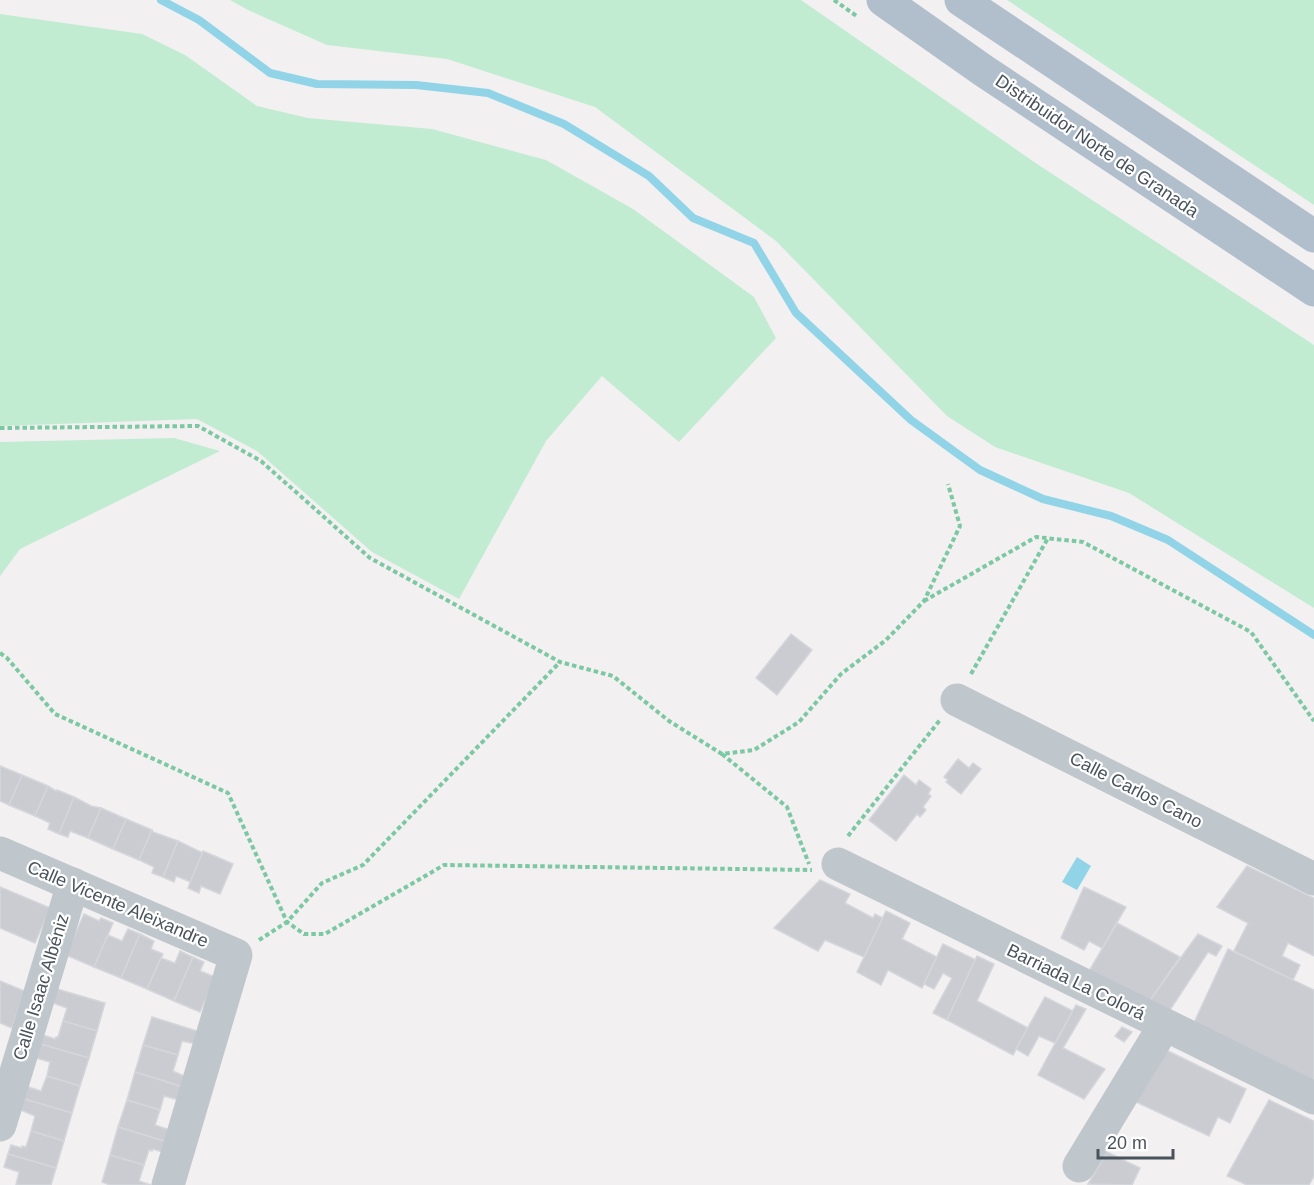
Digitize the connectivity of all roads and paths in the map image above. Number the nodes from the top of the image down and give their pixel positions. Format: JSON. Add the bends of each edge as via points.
{"nodes":[{"id":1,"x":883,"y":0,"type":"edge"},
{"id":2,"x":961,"y":0,"type":"edge"},
{"id":3,"x":1314,"y":236,"type":"edge"},
{"id":4,"x":1314,"y":290,"type":"edge"},
{"id":5,"x":0,"y":428,"type":"edge"},
{"id":6,"x":948,"y":484,"type":"dead end"},
{"id":7,"x":924,"y":601,"type":"junction"},
{"id":8,"x":0,"y":653,"type":"edge"},
{"id":9,"x":560,"y":662,"type":"junction"},
{"id":10,"x":957,"y":700,"type":"dead end"},
{"id":11,"x":1314,"y":722,"type":"edge"},
{"id":12,"x":722,"y":754,"type":"junction"},
{"id":13,"x":0,"y":853,"type":"edge"},
{"id":14,"x":825,"y":867,"type":"junction"},
{"id":15,"x":1314,"y":879,"type":"edge"},
{"id":16,"x":73,"y":884,"type":"junction"},
{"id":17,"x":287,"y":922,"type":"junction"},
{"id":18,"x":236,"y":955,"type":"junction"},
{"id":19,"x":1164,"y":1026,"type":"junction"},
{"id":20,"x":10,"y":1053,"type":"edge"},
{"id":21,"x":1314,"y":1098,"type":"edge"},
{"id":22,"x":0,"y":1125,"type":"edge"},
{"id":23,"x":1079,"y":1166,"type":"dead end"},
{"id":24,"x":168,"y":1185,"type":"edge"}],
"edges":[{"from":1,"to":4,"type":"main road","name":"Distribuidor Norte de Granada"},
{"from":2,"to":3,"type":"main road"},
{"from":5,"to":9,"type":"path","via":[[198,426],[261,461],[370,558]]},
{"from":6,"to":7,"type":"path","via":[[960,526]]},
{"from":7,"to":11,"type":"path","via":[[1036,537],[1083,542],[1251,632]]},
{"from":7,"to":12,"type":"path","via":[[886,640],[841,674],[799,722],[754,750]]},
{"from":8,"to":17,"type":"path","via":[[55,714],[228,793]]},
{"from":9,"to":12,"type":"path","via":[[613,675],[669,721]]},
{"from":9,"to":17,"type":"path","via":[[363,865],[322,883]]},
{"from":10,"to":15,"type":"street","name":"Calle Carlos Cano"},
{"from":12,"to":14,"type":"path","via":[[787,807]]},
{"from":13,"to":16,"type":"street","name":"Calle Vicente Aleixandre"},
{"from":14,"to":17,"type":"path","via":[[444,865],[325,934],[304,934]]},
{"from":14,"to":19,"type":"street","name":"Barriada La Colorá"},
{"from":16,"to":18,"type":"street","name":"Calle Vicente Aleixandre"},
{"from":16,"to":20,"type":"street","name":"Calle Isaac Albéniz"},
{"from":17,"to":18,"type":"path"},
{"from":18,"to":24,"type":"street"},
{"from":19,"to":21,"type":"street","name":"Barriada La Colorá"},
{"from":19,"to":23,"type":"street"},
{"from":20,"to":22,"type":"street","name":"Calle Isaac Albéniz"}]}
